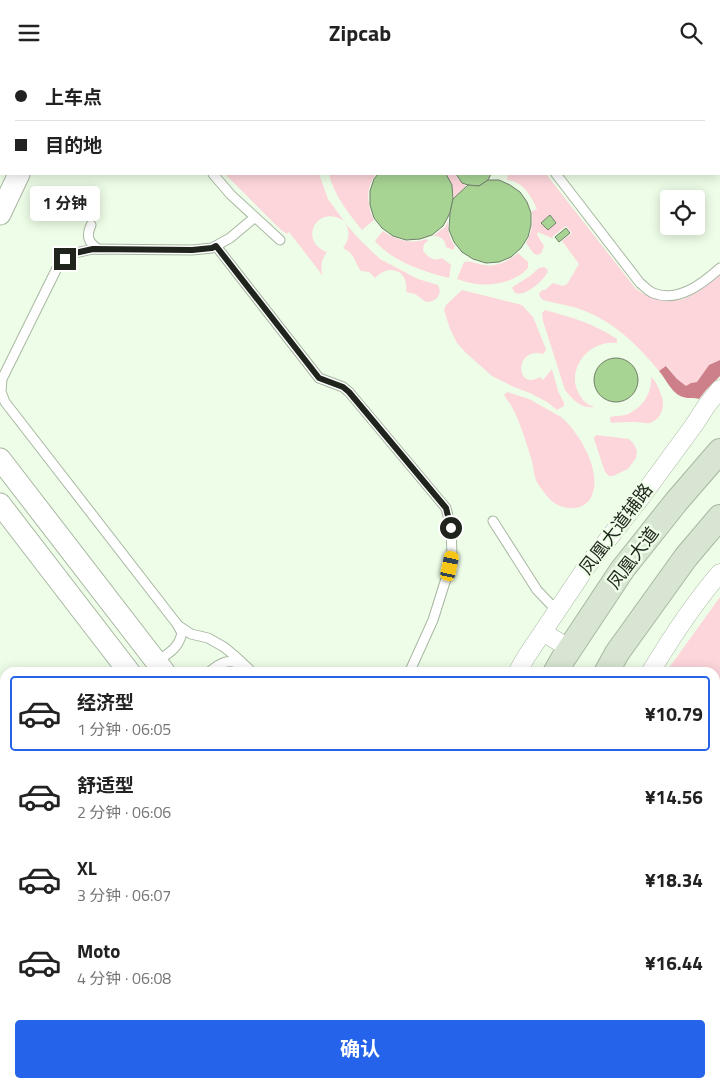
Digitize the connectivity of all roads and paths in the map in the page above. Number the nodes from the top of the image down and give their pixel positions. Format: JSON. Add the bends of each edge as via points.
{"nodes":[{"id":1,"x":19,"y":175,"type":"edge"},
{"id":2,"x":214,"y":175,"type":"edge"},
{"id":3,"x":557,"y":175,"type":"edge"},
{"id":4,"x":0,"y":214,"type":"edge"},
{"id":5,"x":254,"y":218,"type":"junction"},
{"id":6,"x":91,"y":225,"type":"dead end"},
{"id":7,"x":280,"y":240,"type":"dead end"},
{"id":8,"x":216,"y":246,"type":"junction"},
{"id":9,"x":98,"y":249,"type":"junction"},
{"id":10,"x":720,"y":268,"type":"edge"},
{"id":11,"x":720,"y":389,"type":"edge"},
{"id":12,"x":720,"y":451,"type":"edge"},
{"id":13,"x":0,"y":459,"type":"edge"},
{"id":14,"x":0,"y":505,"type":"edge"},
{"id":15,"x":720,"y":517,"type":"edge"},
{"id":16,"x":493,"y":521,"type":"dead end"},
{"id":17,"x":0,"y":525,"type":"edge"},
{"id":18,"x":720,"y":573,"type":"edge"},
{"id":19,"x":68,"y":593,"type":"junction"},
{"id":20,"x":557,"y":611,"type":"junction"},
{"id":21,"x":177,"y":624,"type":"junction"},
{"id":22,"x":543,"y":632,"type":"junction"},
{"id":23,"x":570,"y":649,"type":"junction"},
{"id":24,"x":125,"y":667,"type":"edge"},
{"id":25,"x":161,"y":667,"type":"edge"},
{"id":26,"x":215,"y":667,"type":"edge"},
{"id":27,"x":245,"y":667,"type":"edge"},
{"id":28,"x":246,"y":667,"type":"edge"},
{"id":29,"x":411,"y":667,"type":"edge"},
{"id":30,"x":521,"y":667,"type":"edge"},
{"id":31,"x":559,"y":667,"type":"edge"},
{"id":32,"x":609,"y":667,"type":"edge"},
{"id":33,"x":654,"y":667,"type":"edge"}],
"edges":[{"from":1,"to":4,"type":"street"},
{"from":2,"to":5,"type":"lane"},
{"from":3,"to":10,"type":"lane","via":[[651,293],[670,296],[690,291]]},
{"from":5,"to":7,"type":"lane"},
{"from":5,"to":8,"type":"lane"},
{"from":6,"to":9,"type":"lane","via":[[89,240]]},
{"from":8,"to":9,"type":"lane","via":[[192,250]]},
{"from":8,"to":29,"type":"lane","via":[[319,378],[349,392],[446,508],[451,528],[450,566],[433,620]]},
{"from":9,"to":21,"type":"lane","via":[[75,253],[57,268],[2,379],[1,392],[5,402]]},
{"from":11,"to":20,"type":"street","name":"凤凰大道辅路"},
{"from":12,"to":23,"type":"main road","name":"凤凰大道","via":[[622,570]]},
{"from":13,"to":25,"type":"street"},
{"from":14,"to":19,"type":"street"},
{"from":15,"to":32,"type":"main road","via":[[686,557]]},
{"from":16,"to":20,"type":"lane","via":[[537,590]]},
{"from":17,"to":19,"type":"street","via":[[43,579],[61,593]]},
{"from":18,"to":33,"type":"street","via":[[693,606]]},
{"from":19,"to":24,"type":"street"},
{"from":20,"to":22,"type":"street","name":"凤凰大道辅路"},
{"from":21,"to":25,"type":"lane","via":[[182,633],[180,641]]},
{"from":21,"to":28,"type":"lane","via":[[191,634],[208,638],[224,647]]},
{"from":22,"to":23,"type":"street"},
{"from":22,"to":30,"type":"street","name":"凤凰大道辅路"},
{"from":23,"to":31,"type":"main road","name":"凤凰大道"},
{"from":26,"to":27,"type":"lane","via":[[230,661]]}]}
